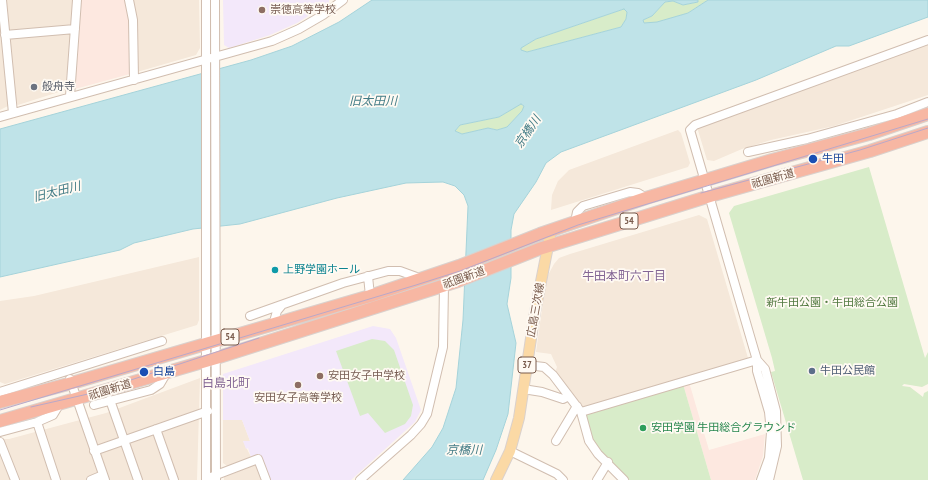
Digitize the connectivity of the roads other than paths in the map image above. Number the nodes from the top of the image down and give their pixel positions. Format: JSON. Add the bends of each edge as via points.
{"nodes":[{"id":1,"x":2,"y":0,"type":"edge"},
{"id":2,"x":77,"y":0,"type":"edge"},
{"id":3,"x":129,"y":0,"type":"edge"},
{"id":4,"x":206,"y":0,"type":"edge"},
{"id":5,"x":215,"y":0,"type":"edge"},
{"id":6,"x":338,"y":2,"type":"edge"},
{"id":7,"x":75,"y":29,"type":"junction"},
{"id":8,"x":5,"y":35,"type":"junction"},
{"id":9,"x":928,"y":40,"type":"edge"},
{"id":10,"x":211,"y":63,"type":"junction"},
{"id":11,"x":134,"y":80,"type":"junction"},
{"id":12,"x":70,"y":96,"type":"junction"},
{"id":13,"x":928,"y":102,"type":"edge"},
{"id":14,"x":13,"y":113,"type":"junction"},
{"id":15,"x":928,"y":114,"type":"edge"},
{"id":16,"x":0,"y":117,"type":"edge"},
{"id":17,"x":873,"y":121,"type":"junction"},
{"id":18,"x":928,"y":132,"type":"edge"},
{"id":19,"x":869,"y":134,"type":"junction"},
{"id":20,"x":782,"y":145,"type":"junction"},
{"id":21,"x":748,"y":152,"type":"dead end"},
{"id":22,"x":772,"y":160,"type":"junction"},
{"id":23,"x":705,"y":180,"type":"junction"},
{"id":24,"x":710,"y":196,"type":"junction"},
{"id":25,"x":551,"y":231,"type":"junction"},
{"id":26,"x":549,"y":247,"type":"junction"},
{"id":27,"x":368,"y":276,"type":"junction"},
{"id":28,"x":422,"y":279,"type":"junction"},
{"id":29,"x":444,"y":285,"type":"junction"},
{"id":30,"x":370,"y":296,"type":"junction"},
{"id":31,"x":282,"y":305,"type":"junction"},
{"id":32,"x":250,"y":316,"type":"dead end"},
{"id":33,"x":273,"y":325,"type":"junction"},
{"id":34,"x":162,"y":341,"type":"dead end"},
{"id":35,"x":212,"y":342,"type":"junction"},
{"id":36,"x":140,"y":348,"type":"junction"},
{"id":37,"x":150,"y":359,"type":"junction"},
{"id":38,"x":212,"y":359,"type":"junction"},
{"id":39,"x":757,"y":360,"type":"junction"},
{"id":40,"x":527,"y":365,"type":"junction"},
{"id":41,"x":168,"y":372,"type":"junction"},
{"id":42,"x":70,"y":377,"type":"junction"},
{"id":43,"x":523,"y":389,"type":"junction"},
{"id":44,"x":0,"y":395,"type":"edge"},
{"id":45,"x":569,"y":396,"type":"junction"},
{"id":46,"x":77,"y":400,"type":"junction"},
{"id":47,"x":110,"y":400,"type":"junction"},
{"id":48,"x":59,"y":405,"type":"junction"},
{"id":49,"x":94,"y":405,"type":"dead end"},
{"id":50,"x":579,"y":409,"type":"junction"},
{"id":51,"x":208,"y":411,"type":"junction"},
{"id":52,"x":0,"y":421,"type":"edge"},
{"id":53,"x":38,"y":422,"type":"junction"},
{"id":54,"x":156,"y":429,"type":"junction"},
{"id":55,"x":0,"y":432,"type":"edge"},
{"id":56,"x":124,"y":441,"type":"junction"},
{"id":57,"x":556,"y":441,"type":"dead end"},
{"id":58,"x":0,"y":442,"type":"edge"},
{"id":59,"x":510,"y":451,"type":"junction"},
{"id":60,"x":94,"y":452,"type":"junction"},
{"id":61,"x":608,"y":462,"type":"junction"},
{"id":62,"x":104,"y":478,"type":"edge"},
{"id":63,"x":216,"y":478,"type":"edge"},
{"id":64,"x":15,"y":480,"type":"edge"},
{"id":65,"x":56,"y":480,"type":"edge"},
{"id":66,"x":91,"y":480,"type":"edge"},
{"id":67,"x":138,"y":480,"type":"edge"},
{"id":68,"x":174,"y":480,"type":"edge"},
{"id":69,"x":205,"y":480,"type":"edge"},
{"id":70,"x":266,"y":480,"type":"edge"},
{"id":71,"x":360,"y":480,"type":"edge"},
{"id":72,"x":496,"y":480,"type":"edge"},
{"id":73,"x":563,"y":480,"type":"edge"},
{"id":74,"x":597,"y":480,"type":"edge"},
{"id":75,"x":624,"y":480,"type":"edge"},
{"id":76,"x":761,"y":480,"type":"edge"},
{"id":77,"x":769,"y":480,"type":"edge"}],
"edges":[{"from":1,"to":8,"type":"street"},
{"from":2,"to":7,"type":"street"},
{"from":3,"to":11,"type":"street","via":[[133,20]]},
{"from":4,"to":10,"type":"street"},
{"from":5,"to":10,"type":"street"},
{"from":6,"to":10,"type":"street","via":[[299,29],[272,42]]},
{"from":7,"to":8,"type":"street"},
{"from":7,"to":12,"type":"street"},
{"from":8,"to":14,"type":"street"},
{"from":9,"to":23,"type":"street","via":[[695,125],[690,130]]},
{"from":10,"to":11,"type":"street"},
{"from":10,"to":35,"type":"street"},
{"from":11,"to":12,"type":"street"},
{"from":12,"to":14,"type":"street"},
{"from":13,"to":17,"type":"street"},
{"from":14,"to":16,"type":"street"},
{"from":15,"to":19,"type":"highway","name":"祇園新道","number":"54"},
{"from":17,"to":19,"type":"street"},
{"from":17,"to":20,"type":"street"},
{"from":18,"to":24,"type":"highway","name":"祇園新道","number":"54"},
{"from":19,"to":22,"type":"highway","name":"祇園新道","number":"54"},
{"from":20,"to":21,"type":"street"},
{"from":20,"to":22,"type":"street"},
{"from":22,"to":23,"type":"highway","name":"祇園新道","number":"54"},
{"from":23,"to":24,"type":"street"},
{"from":23,"to":25,"type":"highway","name":"祇園新道","number":"54"},
{"from":24,"to":26,"type":"highway","name":"祇園新道","number":"54"},
{"from":24,"to":39,"type":"street"},
{"from":25,"to":26,"type":"main road","name":"広島三次線","number":"37"},
{"from":25,"to":28,"type":"highway","name":"祇園新道","number":"54"},
{"from":26,"to":29,"type":"highway","name":"祇園新道","number":"54"},
{"from":26,"to":40,"type":"main road","name":"広島三次線","number":"37"},
{"from":27,"to":28,"type":"street","via":[[400,271]]},
{"from":27,"to":30,"type":"street"},
{"from":27,"to":31,"type":"street"},
{"from":28,"to":30,"type":"highway","name":"祇園新道","number":"54"},
{"from":29,"to":38,"type":"highway","name":"祇園新道","number":"54"},
{"from":29,"to":71,"type":"street","via":[[443,347],[428,414],[410,435]]},
{"from":30,"to":33,"type":"highway","name":"祇園新道","number":"54"},
{"from":31,"to":32,"type":"street"},
{"from":31,"to":33,"type":"street","via":[[277,311]]},
{"from":33,"to":35,"type":"highway","name":"祇園新道","number":"54"},
{"from":34,"to":36,"type":"street"},
{"from":35,"to":37,"type":"highway","name":"祇園新道","number":"54"},
{"from":35,"to":38,"type":"street"},
{"from":36,"to":37,"type":"street"},
{"from":36,"to":42,"type":"street"},
{"from":37,"to":42,"type":"highway","name":"祇園新道","number":"54"},
{"from":38,"to":41,"type":"highway","name":"祇園新道","number":"54"},
{"from":38,"to":51,"type":"street"},
{"from":38,"to":63,"type":"street"},
{"from":39,"to":50,"type":"street"},
{"from":39,"to":76,"type":"street","via":[[757,371],[769,412],[771,432],[768,458]]},
{"from":39,"to":77,"type":"street","via":[[764,369],[778,423],[776,454]]},
{"from":40,"to":43,"type":"main road","name":"広島三次線","number":"37"},
{"from":40,"to":45,"type":"street","via":[[549,370]]},
{"from":41,"to":46,"type":"highway","name":"祇園新道","number":"54"},
{"from":41,"to":47,"type":"street","via":[[160,384],[151,390]]},
{"from":42,"to":44,"type":"highway","name":"祇園新道","number":"54"},
{"from":42,"to":46,"type":"street"},
{"from":43,"to":45,"type":"street","via":[[563,398]]},
{"from":43,"to":59,"type":"main road","name":"広島三次線","number":"37","via":[[519,418]]},
{"from":45,"to":50,"type":"street"},
{"from":46,"to":48,"type":"highway","name":"祇園新道","number":"54"},
{"from":46,"to":60,"type":"street"},
{"from":47,"to":49,"type":"street"},
{"from":47,"to":56,"type":"street"},
{"from":48,"to":52,"type":"highway","name":"祇園新道","number":"54"},
{"from":48,"to":53,"type":"street","via":[[53,415]]},
{"from":50,"to":57,"type":"street"},
{"from":50,"to":61,"type":"street","via":[[589,441],[598,454]]},
{"from":51,"to":54,"type":"street"},
{"from":51,"to":69,"type":"street"},
{"from":53,"to":55,"type":"street"},
{"from":53,"to":65,"type":"street"},
{"from":54,"to":56,"type":"street"},
{"from":54,"to":68,"type":"street"},
{"from":56,"to":60,"type":"street"},
{"from":56,"to":67,"type":"street"},
{"from":58,"to":64,"type":"street"},
{"from":59,"to":72,"type":"main road","name":"広島三次線","number":"37"},
{"from":59,"to":73,"type":"street","via":[[557,474]]},
{"from":60,"to":62,"type":"street"},
{"from":61,"to":74,"type":"street"},
{"from":61,"to":75,"type":"street"},
{"from":62,"to":66,"type":"street"},
{"from":63,"to":69,"type":"street"},
{"from":63,"to":70,"type":"street","via":[[258,459]]}]}
